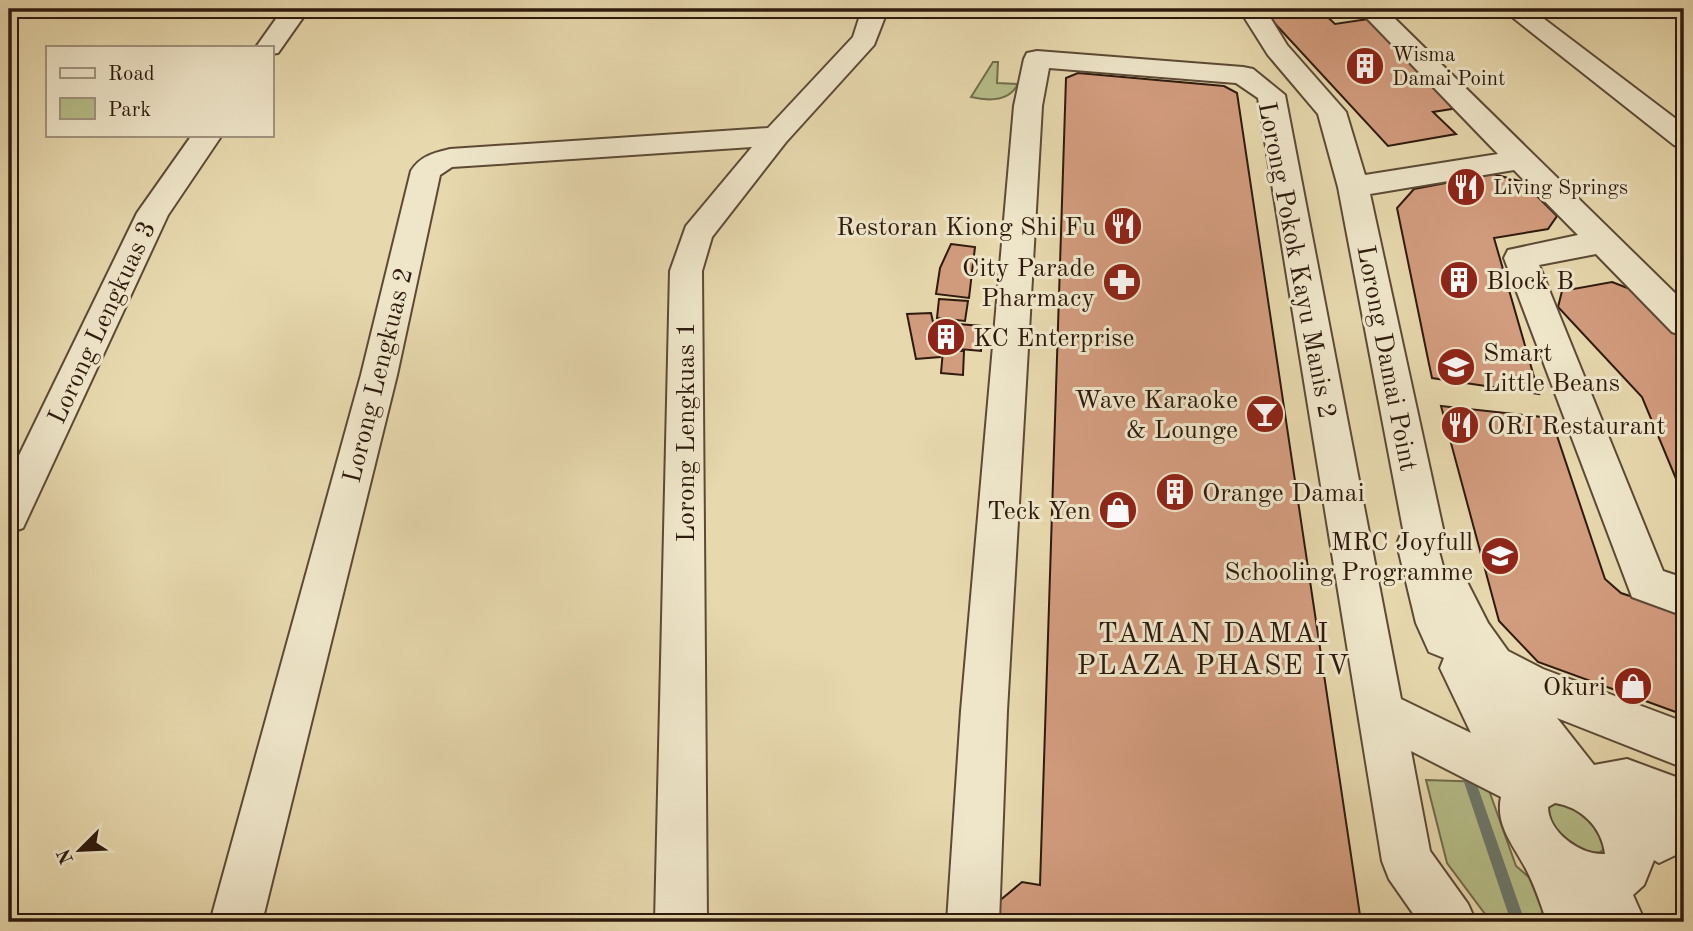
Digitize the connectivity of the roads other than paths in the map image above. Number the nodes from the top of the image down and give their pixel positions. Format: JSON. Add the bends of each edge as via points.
{"nodes":[{"id":1,"x":296,"y":9,"type":"edge"},
{"id":2,"x":875,"y":9,"type":"edge"},
{"id":3,"x":1252,"y":9,"type":"edge"},
{"id":4,"x":1515,"y":9,"type":"edge"},
{"id":5,"x":1357,"y":14,"type":"edge"},
{"id":6,"x":270,"y":46,"type":"edge"},
{"id":7,"x":206,"y":136,"type":"edge"},
{"id":8,"x":776,"y":136,"type":"junction"},
{"id":9,"x":1684,"y":139,"type":"edge"},
{"id":10,"x":1523,"y":159,"type":"junction"},
{"id":11,"x":1353,"y":187,"type":"junction"},
{"id":12,"x":1605,"y":242,"type":"junction"},
{"id":13,"x":1684,"y":323,"type":"edge"},
{"id":14,"x":9,"y":516,"type":"edge"},
{"id":15,"x":1423,"y":529,"type":"junction"},
{"id":16,"x":1684,"y":597,"type":"edge"},
{"id":17,"x":1466,"y":657,"type":"junction"},
{"id":18,"x":1382,"y":713,"type":"junction"},
{"id":19,"x":1684,"y":745,"type":"edge"},
{"id":20,"x":1559,"y":786,"type":"junction"},
{"id":21,"x":1684,"y":804,"type":"edge"},
{"id":22,"x":1684,"y":847,"type":"edge"},
{"id":23,"x":1546,"y":856,"type":"junction"},
{"id":24,"x":1607,"y":902,"type":"edge"},
{"id":25,"x":236,"y":922,"type":"edge"},
{"id":26,"x":681,"y":922,"type":"edge"},
{"id":27,"x":973,"y":922,"type":"edge"},
{"id":28,"x":1450,"y":922,"type":"edge"},
{"id":29,"x":1573,"y":922,"type":"edge"}],
"edges":[{"from":1,"to":6,"type":"street"},
{"from":2,"to":8,"type":"street","name":"Lorong Lengkuas 1","via":[[865,39]]},
{"from":3,"to":11,"type":"street","name":"Lorong Damai Point","via":[[1277,49],[1332,112]]},
{"from":4,"to":9,"type":"street"},
{"from":5,"to":10,"type":"street"},
{"from":7,"to":14,"type":"street","name":"Lorong Lengkuas 3","via":[[153,213]]},
{"from":8,"to":25,"type":"street","name":"Lorong Lengkuas 2","via":[[450,158],[426,171],[379,375]]},
{"from":8,"to":26,"type":"street","name":"Lorong Lengkuas 1","via":[[696,234],[686,271]]},
{"from":10,"to":11,"type":"street"},
{"from":10,"to":12,"type":"street"},
{"from":11,"to":15,"type":"street","name":"Lorong Damai Point"},
{"from":12,"to":13,"type":"street"},
{"from":12,"to":16,"type":"street","via":[[1520,258],[1647,584]]},
{"from":15,"to":17,"type":"street","name":"Lorong Damai Point","via":[[1435,539]]},
{"from":15,"to":17,"type":"street","name":"Lorong Damai Point","via":[[1417,544],[1437,622]]},
{"from":17,"to":19,"type":"street"},
{"from":17,"to":20,"type":"street","name":"Lorong Damai Point","via":[[1488,718]]},
{"from":18,"to":20,"type":"street"},
{"from":18,"to":27,"type":"street","name":"Lorong Pokok Kayu Manis 2","via":[[1271,95],[1243,75],[1037,59],[1028,106]]},
{"from":18,"to":28,"type":"street","name":"Lorong Pokok Kayu Manis 2","via":[[1407,861]]},
{"from":20,"to":21,"type":"street","via":[[1627,783]]},
{"from":20,"to":23,"type":"street","via":[[1524,801],[1524,816],[1534,841]]},
{"from":20,"to":24,"type":"street","via":[[1610,806],[1625,829],[1629,841]]},
{"from":22,"to":24,"type":"street"},
{"from":23,"to":24,"type":"street"},
{"from":23,"to":29,"type":"street"}]}
